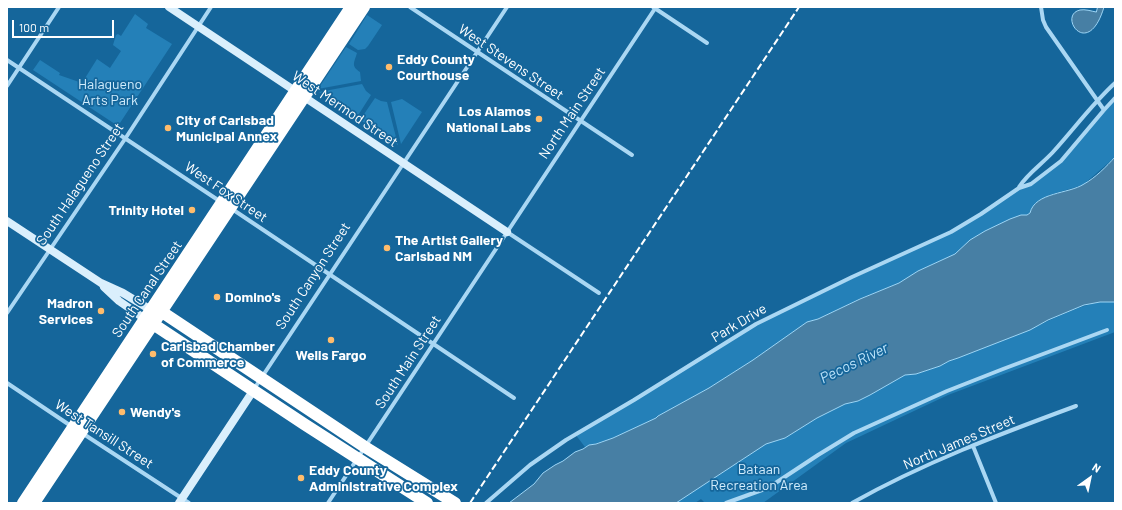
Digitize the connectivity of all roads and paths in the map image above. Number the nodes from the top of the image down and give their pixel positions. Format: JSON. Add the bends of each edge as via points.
{"nodes":[{"id":1,"x":60,"y":7,"type":"edge"},
{"id":2,"x":169,"y":7,"type":"edge"},
{"id":3,"x":211,"y":7,"type":"edge"},
{"id":4,"x":352,"y":7,"type":"edge"},
{"id":5,"x":364,"y":7,"type":"edge"},
{"id":6,"x":410,"y":7,"type":"edge"},
{"id":7,"x":507,"y":7,"type":"edge"},
{"id":8,"x":1041,"y":7,"type":"edge"},
{"id":9,"x":655,"y":8,"type":"edge"},
{"id":10,"x":198,"y":27,"type":"junction"},
{"id":11,"x":707,"y":42,"type":"dead end"},
{"id":12,"x":477,"y":52,"type":"junction"},
{"id":13,"x":7,"y":60,"type":"edge"},
{"id":14,"x":19,"y":68,"type":"junction"},
{"id":15,"x":1115,"y":83,"type":"edge"},
{"id":16,"x":7,"y":86,"type":"edge"},
{"id":17,"x":299,"y":94,"type":"junction"},
{"id":18,"x":1115,"y":98,"type":"edge"},
{"id":19,"x":1097,"y":100,"type":"junction"},
{"id":20,"x":1104,"y":110,"type":"junction"},
{"id":21,"x":580,"y":121,"type":"junction"},
{"id":22,"x":125,"y":139,"type":"junction"},
{"id":23,"x":632,"y":155,"type":"dead end"},
{"id":24,"x":403,"y":163,"type":"junction"},
{"id":25,"x":1019,"y":188,"type":"junction"},
{"id":26,"x":226,"y":205,"type":"junction"},
{"id":27,"x":7,"y":221,"type":"edge"},
{"id":28,"x":507,"y":232,"type":"junction"},
{"id":29,"x":49,"y":249,"type":"junction"},
{"id":30,"x":330,"y":276,"type":"junction"},
{"id":31,"x":599,"y":293,"type":"dead end"},
{"id":32,"x":7,"y":313,"type":"edge"},
{"id":33,"x":153,"y":316,"type":"junction"},
{"id":34,"x":1107,"y":330,"type":"dead end"},
{"id":35,"x":433,"y":344,"type":"junction"},
{"id":36,"x":262,"y":378,"type":"junction"},
{"id":37,"x":7,"y":383,"type":"edge"},
{"id":38,"x":253,"y":390,"type":"junction"},
{"id":39,"x":514,"y":398,"type":"dead end"},
{"id":40,"x":1076,"y":406,"type":"dead end"},
{"id":41,"x":77,"y":430,"type":"junction"},
{"id":42,"x":973,"y":446,"type":"junction"},
{"id":43,"x":365,"y":447,"type":"junction"},
{"id":44,"x":357,"y":459,"type":"junction"},
{"id":45,"x":183,"y":502,"type":"edge"},
{"id":46,"x":23,"y":503,"type":"edge"},
{"id":47,"x":34,"y":503,"type":"edge"},
{"id":48,"x":328,"y":503,"type":"edge"},
{"id":49,"x":427,"y":503,"type":"edge"},
{"id":50,"x":455,"y":503,"type":"edge"},
{"id":51,"x":486,"y":503,"type":"edge"},
{"id":52,"x":726,"y":503,"type":"edge"},
{"id":53,"x":852,"y":503,"type":"edge"},
{"id":54,"x":996,"y":503,"type":"edge"}],
"edges":[{"from":1,"to":14,"type":"street"},
{"from":2,"to":10,"type":"street","name":"West Mermod Street"},
{"from":3,"to":10,"type":"street","name":"South Halagueno Street"},
{"from":4,"to":17,"type":"highway"},
{"from":5,"to":17,"type":"highway"},
{"from":6,"to":12,"type":"street","name":"West Stevens Street"},
{"from":7,"to":12,"type":"street","name":"South Canyon Street"},
{"from":8,"to":19,"type":"street","via":[[1046,28]]},
{"from":9,"to":11,"type":"street"},
{"from":9,"to":21,"type":"street","name":"North Main Street"},
{"from":10,"to":17,"type":"street","name":"West Mermod Street"},
{"from":10,"to":22,"type":"street","name":"South Halagueno Street"},
{"from":12,"to":21,"type":"street","name":"West Stevens Street"},
{"from":12,"to":24,"type":"street","name":"South Canyon Street"},
{"from":13,"to":14,"type":"street","name":"West Fox Street"},
{"from":14,"to":16,"type":"street"},
{"from":14,"to":22,"type":"street","name":"West Fox Street"},
{"from":15,"to":19,"type":"street","name":"Park Drive"},
{"from":17,"to":24,"type":"street","name":"West Mermod Street"},
{"from":17,"to":26,"type":"highway","name":"South Canal Street"},
{"from":18,"to":20,"type":"street","name":"Park Drive"},
{"from":19,"to":20,"type":"street"},
{"from":19,"to":25,"type":"street","name":"Park Drive","via":[[1054,151],[1025,178]]},
{"from":20,"to":25,"type":"street","name":"Park Drive","via":[[1061,161],[1031,184]]},
{"from":21,"to":23,"type":"street","name":"West Stevens Street"},
{"from":21,"to":28,"type":"street","name":"North Main Street"},
{"from":22,"to":26,"type":"street","name":"West Fox Street"},
{"from":22,"to":29,"type":"street","name":"South Halagueno Street"},
{"from":24,"to":28,"type":"street","name":"West Mermod Street"},
{"from":24,"to":30,"type":"street","name":"South Canyon Street"},
{"from":25,"to":51,"type":"street","name":"Park Drive","via":[[951,232],[756,324],[559,444]]},
{"from":26,"to":30,"type":"street","name":"West Fox Street"},
{"from":26,"to":33,"type":"highway","name":"South Canal Street"},
{"from":27,"to":29,"type":"street"},
{"from":28,"to":31,"type":"street"},
{"from":28,"to":35,"type":"street","name":"South Main Street"},
{"from":29,"to":32,"type":"street","name":"South Halagueno Street"},
{"from":29,"to":33,"type":"street","via":[[101,283],[119,301]]},
{"from":30,"to":35,"type":"street","name":"West Fox Street"},
{"from":30,"to":36,"type":"street","name":"South Canyon Street"},
{"from":33,"to":36,"type":"highway"},
{"from":33,"to":38,"type":"highway"},
{"from":33,"to":41,"type":"highway","name":"South Canal Street"},
{"from":34,"to":52,"type":"street","via":[[940,394],[854,433],[774,484]]},
{"from":35,"to":39,"type":"street","name":"West Fox Street"},
{"from":35,"to":43,"type":"street","name":"South Main Street"},
{"from":36,"to":38,"type":"street","name":"South Canyon Street"},
{"from":36,"to":43,"type":"highway"},
{"from":37,"to":41,"type":"street","name":"West Tansill Street"},
{"from":38,"to":44,"type":"highway"},
{"from":38,"to":45,"type":"street","name":"South Canyon Street"},
{"from":40,"to":42,"type":"street","name":"North James Street"},
{"from":41,"to":45,"type":"street","name":"West Tansill Street"},
{"from":41,"to":46,"type":"highway","name":"South Canal Street"},
{"from":41,"to":47,"type":"highway","name":"South Canal Street"},
{"from":42,"to":53,"type":"street","name":"North James Street"},
{"from":42,"to":54,"type":"street"},
{"from":43,"to":44,"type":"street","name":"South Main Street"},
{"from":43,"to":50,"type":"highway"},
{"from":44,"to":48,"type":"street","name":"South Main Street"},
{"from":44,"to":49,"type":"highway"}]}
